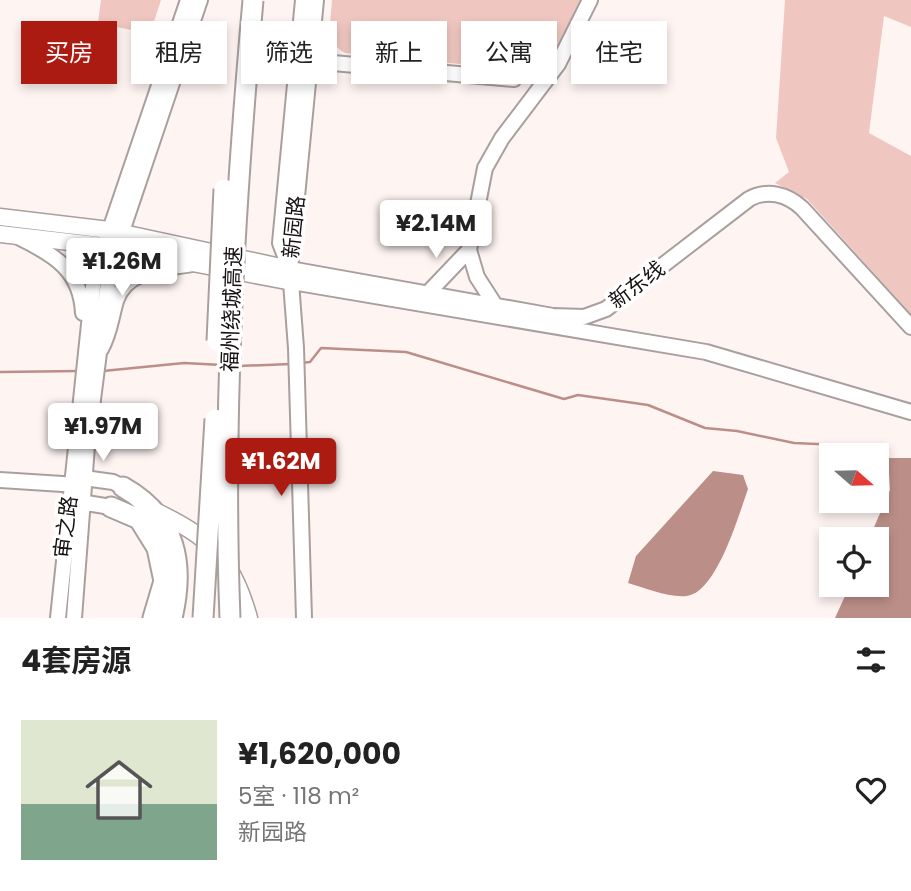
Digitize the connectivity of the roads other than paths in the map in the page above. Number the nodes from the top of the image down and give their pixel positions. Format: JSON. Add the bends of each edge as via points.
{"nodes":[{"id":1,"x":188,"y":0,"type":"edge"},
{"id":2,"x":200,"y":0,"type":"edge"},
{"id":3,"x":240,"y":0,"type":"edge"},
{"id":4,"x":253,"y":0,"type":"edge"},
{"id":5,"x":303,"y":0,"type":"edge"},
{"id":6,"x":316,"y":0,"type":"edge"},
{"id":7,"x":590,"y":0,"type":"edge"},
{"id":8,"x":314,"y":21,"type":"edge"},
{"id":9,"x":337,"y":63,"type":"edge"},
{"id":10,"x":461,"y":74,"type":"edge"},
{"id":11,"x":308,"y":84,"type":"edge"},
{"id":12,"x":0,"y":217,"type":"edge"},
{"id":13,"x":6,"y":234,"type":"edge"},
{"id":14,"x":113,"y":239,"type":"junction"},
{"id":15,"x":469,"y":250,"type":"junction"},
{"id":16,"x":196,"y":263,"type":"junction"},
{"id":17,"x":291,"y":275,"type":"junction"},
{"id":18,"x":428,"y":293,"type":"junction"},
{"id":19,"x":498,"y":311,"type":"junction"},
{"id":20,"x":911,"y":327,"type":"edge"},
{"id":21,"x":91,"y":356,"type":"junction"},
{"id":22,"x":911,"y":412,"type":"edge"},
{"id":23,"x":215,"y":419,"type":"junction"},
{"id":24,"x":0,"y":480,"type":"edge"},
{"id":25,"x":78,"y":481,"type":"junction"},
{"id":26,"x":123,"y":488,"type":"joint"},
{"id":27,"x":76,"y":501,"type":"junction"},
{"id":28,"x":111,"y":507,"type":"joint"},
{"id":29,"x":152,"y":510,"type":"junction"},
{"id":30,"x":58,"y":618,"type":"edge"},
{"id":31,"x":74,"y":618,"type":"edge"},
{"id":32,"x":153,"y":618,"type":"edge"},
{"id":33,"x":172,"y":618,"type":"edge"},
{"id":34,"x":203,"y":618,"type":"edge"},
{"id":35,"x":217,"y":618,"type":"edge"},
{"id":36,"x":232,"y":618,"type":"edge"},
{"id":37,"x":249,"y":618,"type":"edge"},
{"id":38,"x":304,"y":618,"type":"edge"}],
"edges":[{"from":1,"to":14,"type":"main road"},
{"from":2,"to":14,"type":"main road"},
{"from":3,"to":23,"type":"highway","name":"福州绕城高速","bridge":true,"via":[[224,195]]},
{"from":4,"to":36,"type":"highway","name":"福州绕城高速","bridge":true,"via":[[238,169],[231,329]]},
{"from":5,"to":17,"type":"main road","name":"新园路","via":[[281,243]]},
{"from":6,"to":8,"type":"main road","name":"新园路"},
{"from":7,"to":15,"type":"main road","via":[[558,64],[490,157],[478,193]]},
{"from":9,"to":10,"type":"main road"},
{"from":11,"to":17,"type":"main road","name":"新园路"},
{"from":12,"to":14,"type":"main road"},
{"from":13,"to":14,"type":"main road"},
{"from":13,"to":21,"type":"main road","via":[[54,256],[77,280]]},
{"from":14,"to":16,"type":"main road"},
{"from":14,"to":17,"type":"main road"},
{"from":14,"to":21,"type":"main road","name":"审之路","via":[[92,288]]},
{"from":15,"to":18,"type":"main road"},
{"from":15,"to":19,"type":"main road","via":[[477,277]]},
{"from":16,"to":17,"type":"main road"},
{"from":16,"to":21,"type":"main road","via":[[134,277],[118,297],[110,333]]},
{"from":17,"to":18,"type":"main road","name":"新东线"},
{"from":17,"to":19,"type":"main road","name":"新东线"},
{"from":17,"to":38,"type":"main road"},
{"from":18,"to":19,"type":"main road","name":"新东线"},
{"from":19,"to":20,"type":"main road","name":"新东线","via":[[566,317],[599,312],[749,199],[771,194],[802,208]]},
{"from":19,"to":22,"type":"main road","name":"新东线","via":[[722,356]]},
{"from":21,"to":25,"type":"main road","name":"审之路"},
{"from":23,"to":34,"type":"highway","bridge":true},
{"from":23,"to":35,"type":"highway","name":"福州绕城高速","bridge":true},
{"from":24,"to":25,"type":"main road"},
{"from":25,"to":26,"type":"main road","via":[[113,482]]},
{"from":25,"to":27,"type":"main road","name":"审之路"},
{"from":26,"to":29,"type":"highway"},
{"from":27,"to":28,"type":"main road"},
{"from":27,"to":30,"type":"main road","name":"审之路"},
{"from":27,"to":31,"type":"main road","name":"审之路"},
{"from":28,"to":32,"type":"highway","via":[[139,519],[158,548],[164,582]]},
{"from":29,"to":33,"type":"highway","via":[[170,532],[179,567]]},
{"from":29,"to":37,"type":"main road","via":[[195,530],[222,558],[238,582]]}]}
